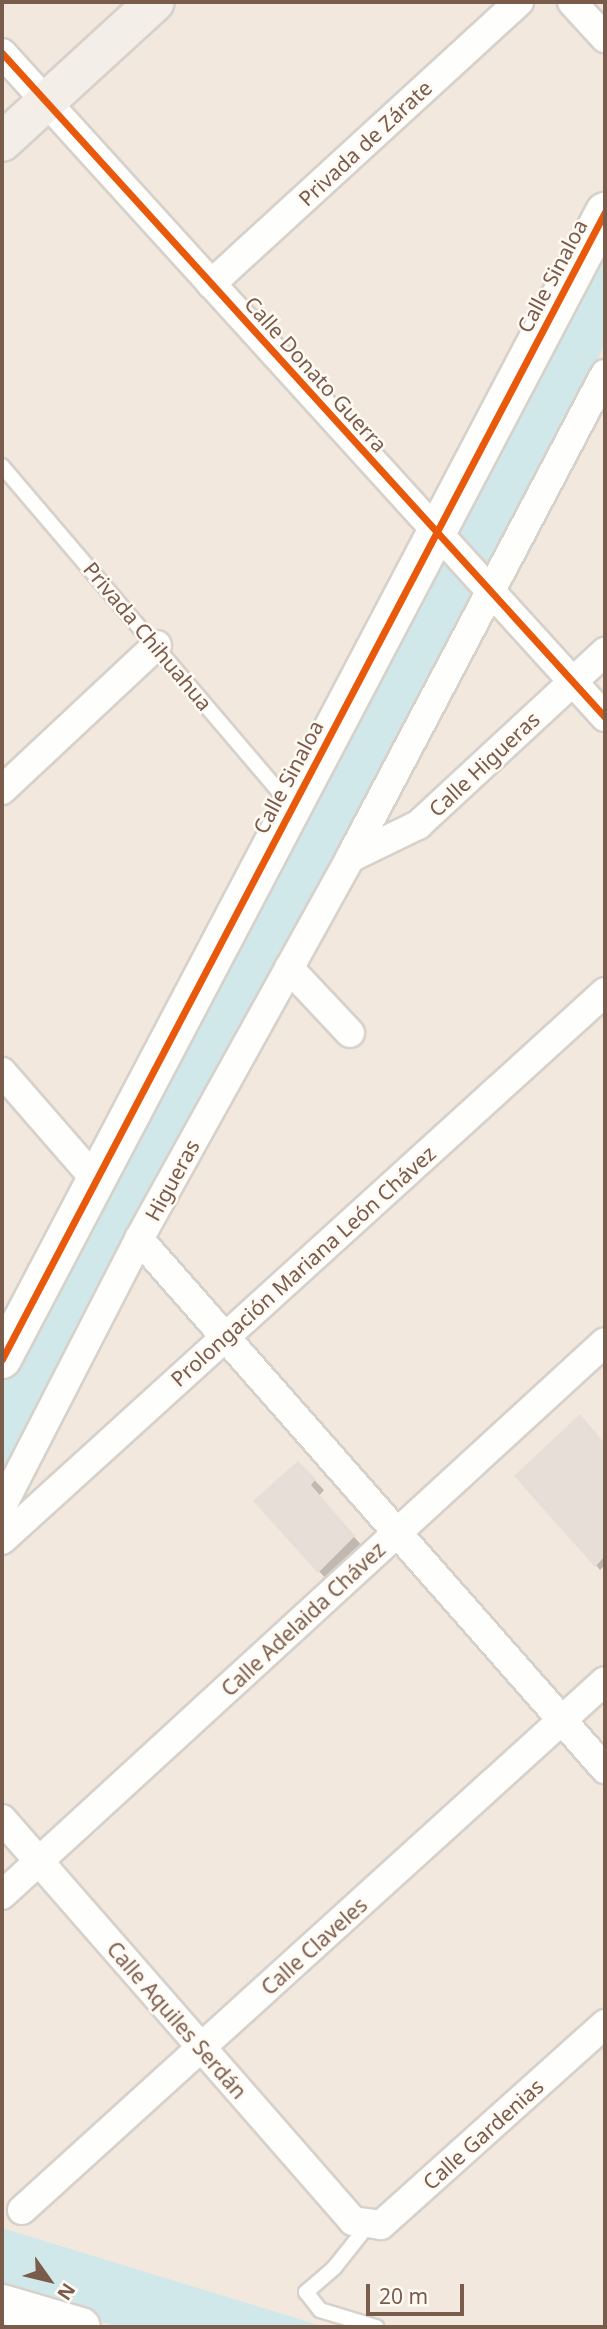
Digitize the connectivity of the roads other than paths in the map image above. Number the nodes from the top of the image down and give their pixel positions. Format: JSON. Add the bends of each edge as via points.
{"nodes":[{"id":1,"x":155,"y":2,"type":"edge"},
{"id":2,"x":519,"y":2,"type":"edge"},
{"id":3,"x":572,"y":2,"type":"edge"},
{"id":4,"x":605,"y":38,"type":"edge"},
{"id":5,"x":2,"y":53,"type":"edge"},
{"id":6,"x":46,"y":102,"type":"junction"},
{"id":7,"x":2,"y":142,"type":"edge"},
{"id":8,"x":605,"y":212,"type":"edge"},
{"id":9,"x":211,"y":284,"type":"junction"},
{"id":10,"x":605,"y":374,"type":"edge"},
{"id":11,"x":2,"y":466,"type":"edge"},
{"id":12,"x":442,"y":537,"type":"junction"},
{"id":13,"x":486,"y":583,"type":"junction"},
{"id":14,"x":157,"y":645,"type":"junction"},
{"id":15,"x":605,"y":652,"type":"edge"},
{"id":16,"x":574,"y":681,"type":"junction"},
{"id":17,"x":605,"y":717,"type":"edge"},
{"id":18,"x":2,"y":790,"type":"edge"},
{"id":19,"x":292,"y":807,"type":"junction"},
{"id":20,"x":350,"y":858,"type":"junction"},
{"id":21,"x":289,"y":968,"type":"junction"},
{"id":22,"x":605,"y":992,"type":"edge"},
{"id":23,"x":350,"y":1033,"type":"dead end"},
{"id":24,"x":2,"y":1072,"type":"edge"},
{"id":25,"x":96,"y":1180,"type":"junction"},
{"id":26,"x":139,"y":1239,"type":"junction"},
{"id":27,"x":225,"y":1337,"type":"junction"},
{"id":28,"x":605,"y":1342,"type":"edge"},
{"id":29,"x":2,"y":1359,"type":"edge"},
{"id":30,"x":2,"y":1506,"type":"edge"},
{"id":31,"x":397,"y":1532,"type":"junction"},
{"id":32,"x":2,"y":1540,"type":"edge"},
{"id":33,"x":605,"y":1681,"type":"edge"},
{"id":34,"x":562,"y":1720,"type":"junction"},
{"id":35,"x":605,"y":1769,"type":"edge"},
{"id":36,"x":2,"y":1819,"type":"edge"},
{"id":37,"x":39,"y":1861,"type":"junction"},
{"id":38,"x":2,"y":1895,"type":"edge"},
{"id":39,"x":605,"y":2024,"type":"edge"},
{"id":40,"x":201,"y":2048,"type":"junction"},
{"id":41,"x":22,"y":2210,"type":"dead end"},
{"id":42,"x":361,"y":2222,"type":"junction"},
{"id":43,"x":2,"y":2304,"type":"edge"},
{"id":44,"x":81,"y":2327,"type":"edge"},
{"id":45,"x":376,"y":2327,"type":"edge"}],
"edges":[{"from":1,"to":6,"type":"main road"},
{"from":2,"to":9,"type":"street","name":"Privada de Zárate"},
{"from":3,"to":4,"type":"street"},
{"from":5,"to":6,"type":"street","name":"Calle Donato Guerra"},
{"from":6,"to":7,"type":"main road"},
{"from":6,"to":9,"type":"street","name":"Calle Donato Guerra"},
{"from":8,"to":12,"type":"street","name":"Calle Sinaloa"},
{"from":9,"to":12,"type":"street","name":"Calle Donato Guerra"},
{"from":10,"to":13,"type":"street","name":"Higueras"},
{"from":11,"to":14,"type":"lane","name":"Privada Chihuahua"},
{"from":12,"to":13,"type":"street","name":"Calle Donato Guerra"},
{"from":12,"to":19,"type":"street","name":"Calle Sinaloa"},
{"from":13,"to":16,"type":"street","name":"Calle Donato Guerra"},
{"from":13,"to":20,"type":"street","name":"Higueras"},
{"from":14,"to":18,"type":"street"},
{"from":14,"to":19,"type":"lane","name":"Privada Chihuahua"},
{"from":15,"to":16,"type":"street","name":"Calle Higueras"},
{"from":16,"to":17,"type":"street","name":"Calle Donato Guerra"},
{"from":16,"to":20,"type":"street","name":"Calle Higueras","via":[[418,825]]},
{"from":19,"to":25,"type":"street","name":"Calle Sinaloa"},
{"from":20,"to":21,"type":"street","name":"Higueras"},
{"from":21,"to":23,"type":"street"},
{"from":21,"to":26,"type":"street","name":"Higueras"},
{"from":22,"to":27,"type":"street","name":"Prolongación Mariana León Chávez"},
{"from":24,"to":25,"type":"street"},
{"from":25,"to":29,"type":"street","name":"Calle Sinaloa"},
{"from":26,"to":27,"type":"street"},
{"from":26,"to":30,"type":"street","name":"Higueras"},
{"from":27,"to":31,"type":"street"},
{"from":27,"to":32,"type":"street","name":"Prolongación Mariana León Chávez"},
{"from":28,"to":31,"type":"street","name":"Calle Adelaida Chávez"},
{"from":31,"to":34,"type":"street"},
{"from":31,"to":37,"type":"street","name":"Calle Adelaida Chávez"},
{"from":33,"to":34,"type":"street","name":"Calle Claveles"},
{"from":34,"to":35,"type":"street"},
{"from":34,"to":40,"type":"street","name":"Calle Claveles"},
{"from":36,"to":37,"type":"street","name":"Calle Aquiles Serdán"},
{"from":37,"to":38,"type":"street","name":"Calle Adelaida Chávez"},
{"from":37,"to":40,"type":"street","name":"Calle Aquiles Serdán"},
{"from":39,"to":42,"type":"street","name":"Calle Gardenias","via":[[381,2225]]},
{"from":40,"to":41,"type":"street","name":"Calle Claveles"},
{"from":40,"to":42,"type":"street","name":"Calle Aquiles Serdán"},
{"from":42,"to":45,"type":"lane","via":[[334,2268],[306,2292],[320,2310]]},
{"from":43,"to":44,"type":"street"}]}
